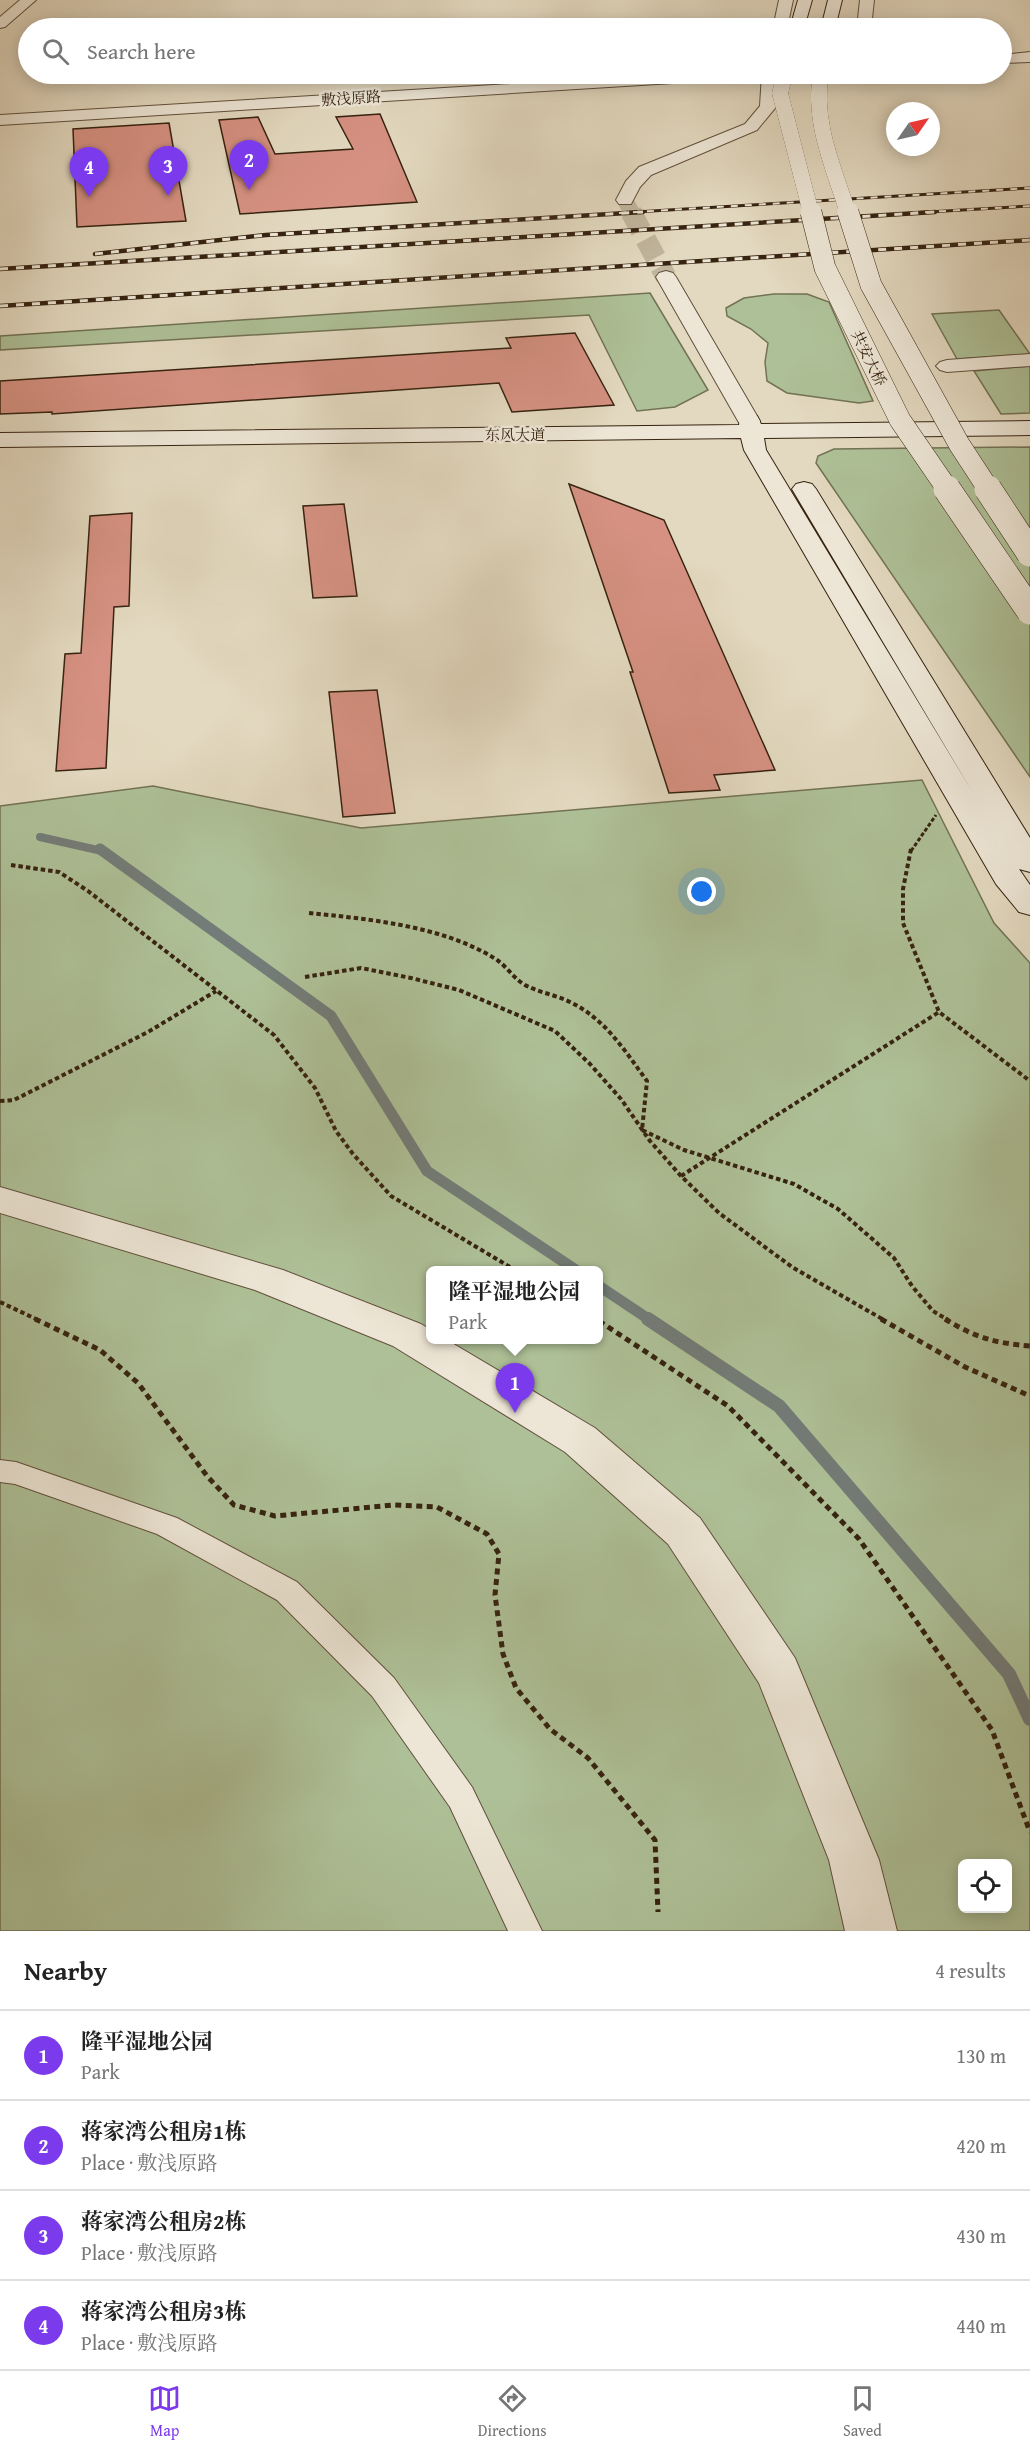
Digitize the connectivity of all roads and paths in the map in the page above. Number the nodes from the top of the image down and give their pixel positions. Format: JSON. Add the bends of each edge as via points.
{"nodes":[{"id":1,"x":29,"y":0,"type":"edge"},
{"id":2,"x":786,"y":0,"type":"edge"},
{"id":3,"x":805,"y":0,"type":"edge"},
{"id":4,"x":835,"y":0,"type":"edge"},
{"id":5,"x":867,"y":0,"type":"edge"},
{"id":6,"x":782,"y":18,"type":"edge"},
{"id":7,"x":800,"y":18,"type":"edge"},
{"id":8,"x":830,"y":18,"type":"edge"},
{"id":9,"x":865,"y":18,"type":"edge"},
{"id":10,"x":0,"y":26,"type":"edge"},
{"id":11,"x":18,"y":29,"type":"edge"},
{"id":12,"x":1030,"y":57,"type":"edge"},
{"id":13,"x":1012,"y":58,"type":"edge"},
{"id":14,"x":578,"y":84,"type":"edge"},
{"id":15,"x":769,"y":84,"type":"edge"},
{"id":16,"x":782,"y":84,"type":"edge"},
{"id":17,"x":819,"y":84,"type":"edge"},
{"id":18,"x":0,"y":120,"type":"edge"},
{"id":19,"x":626,"y":200,"type":"dead end"},
{"id":20,"x":666,"y":277,"type":"tunnel mouth"},
{"id":21,"x":1030,"y":360,"type":"edge"},
{"id":22,"x":947,"y":366,"type":"dead end"},
{"id":23,"x":1030,"y":418,"type":"edge"},
{"id":24,"x":0,"y":428,"type":"edge"},
{"id":25,"x":1030,"y":428,"type":"edge"},
{"id":26,"x":754,"y":429,"type":"junction"},
{"id":27,"x":0,"y":440,"type":"edge"},
{"id":28,"x":1030,"y":553,"type":"edge"},
{"id":29,"x":1030,"y":611,"type":"edge"},
{"id":30,"x":956,"y":788,"type":"junction"},
{"id":31,"x":1030,"y":863,"type":"edge"},
{"id":32,"x":11,"y":865,"type":"dead end"},
{"id":33,"x":1030,"y":905,"type":"edge"},
{"id":34,"x":309,"y":913,"type":"dead end"},
{"id":35,"x":305,"y":977,"type":"dead end"},
{"id":36,"x":216,"y":991,"type":"junction"},
{"id":37,"x":939,"y":1012,"type":"junction"},
{"id":38,"x":1030,"y":1081,"type":"edge"},
{"id":39,"x":0,"y":1101,"type":"edge"},
{"id":40,"x":642,"y":1130,"type":"junction"},
{"id":41,"x":710,"y":1158,"type":"junction"},
{"id":42,"x":681,"y":1176,"type":"junction"},
{"id":43,"x":0,"y":1200,"type":"edge"},
{"id":44,"x":507,"y":1266,"type":"edge"},
{"id":45,"x":0,"y":1302,"type":"edge"},
{"id":46,"x":603,"y":1323,"type":"edge"},
{"id":47,"x":1030,"y":1346,"type":"edge"},
{"id":48,"x":1030,"y":1396,"type":"edge"},
{"id":49,"x":0,"y":1472,"type":"edge"},
{"id":50,"x":1030,"y":1832,"type":"edge"},
{"id":51,"x":658,"y":1912,"type":"dead end"},
{"id":52,"x":525,"y":1931,"type":"edge"},
{"id":53,"x":871,"y":1931,"type":"edge"}],
"edges":[{"from":1,"to":10,"type":"main road"},
{"from":2,"to":6,"type":"main road"},
{"from":3,"to":7,"type":"main road"},
{"from":4,"to":8,"type":"main road"},
{"from":5,"to":9,"type":"main road"},
{"from":10,"to":11,"type":"main road"},
{"from":12,"to":13,"type":"main road"},
{"from":14,"to":18,"type":"main road","name":"敷浅原路"},
{"from":15,"to":19,"type":"main road","via":[[768,107],[751,127],[645,171],[632,185]]},
{"from":16,"to":29,"type":"main road","name":"共安大桥","bridge":true,"via":[[780,93],[825,267],[900,420]]},
{"from":17,"to":28,"type":"main road","name":"共安大桥","bridge":true,"via":[[817,96],[826,143],[871,285],[959,444]]},
{"from":20,"to":26,"type":"main road"},
{"from":21,"to":22,"type":"main road"},
{"from":23,"to":26,"type":"main road"},
{"from":24,"to":26,"type":"main road","name":"东风大道","via":[[573,419]]},
{"from":25,"to":26,"type":"main road","name":"东风大道"},
{"from":26,"to":27,"type":"main road","name":"东风大道"},
{"from":26,"to":30,"type":"main road","via":[[755,450]]},
{"from":26,"to":31,"type":"main road","via":[[781,450]]},
{"from":30,"to":33,"type":"main road","via":[[1012,884]]},
{"from":30,"to":37,"type":"path","via":[[910,849],[903,889],[903,923]]},
{"from":32,"to":36,"type":"path","via":[[59,872]]},
{"from":34,"to":40,"type":"path","via":[[445,935],[496,959],[522,983],[571,1002],[604,1024],[647,1081]]},
{"from":35,"to":40,"type":"path","via":[[361,968],[411,978],[459,990],[555,1032],[590,1064]]},
{"from":36,"to":39,"type":"path","via":[[138,1037],[14,1100]]},
{"from":36,"to":44,"type":"path","via":[[274,1035],[315,1088],[336,1131],[391,1196]]},
{"from":37,"to":38,"type":"path"},
{"from":37,"to":41,"type":"path"},
{"from":40,"to":41,"type":"path"},
{"from":40,"to":42,"type":"path"},
{"from":41,"to":42,"type":"path"},
{"from":41,"to":47,"type":"path","via":[[794,1184],[838,1209],[894,1258],[933,1311],[962,1329],[997,1343]]},
{"from":42,"to":48,"type":"path","via":[[719,1213],[792,1268],[965,1367]]},
{"from":43,"to":53,"type":"main road","via":[[269,1280],[407,1335],[580,1440],[684,1531],[778,1673],[854,1860]]},
{"from":45,"to":51,"type":"path","via":[[100,1350],[138,1383],[207,1476],[234,1505],[275,1516],[394,1505],[437,1507],[487,1534],[499,1554],[495,1595],[503,1654],[516,1688],[550,1729],[588,1758],[655,1840]]},
{"from":46,"to":50,"type":"path","via":[[728,1406],[859,1539],[992,1730]]},
{"from":49,"to":52,"type":"lane","via":[[16,1473],[167,1526],[287,1591],[383,1687],[461,1797]]}]}
